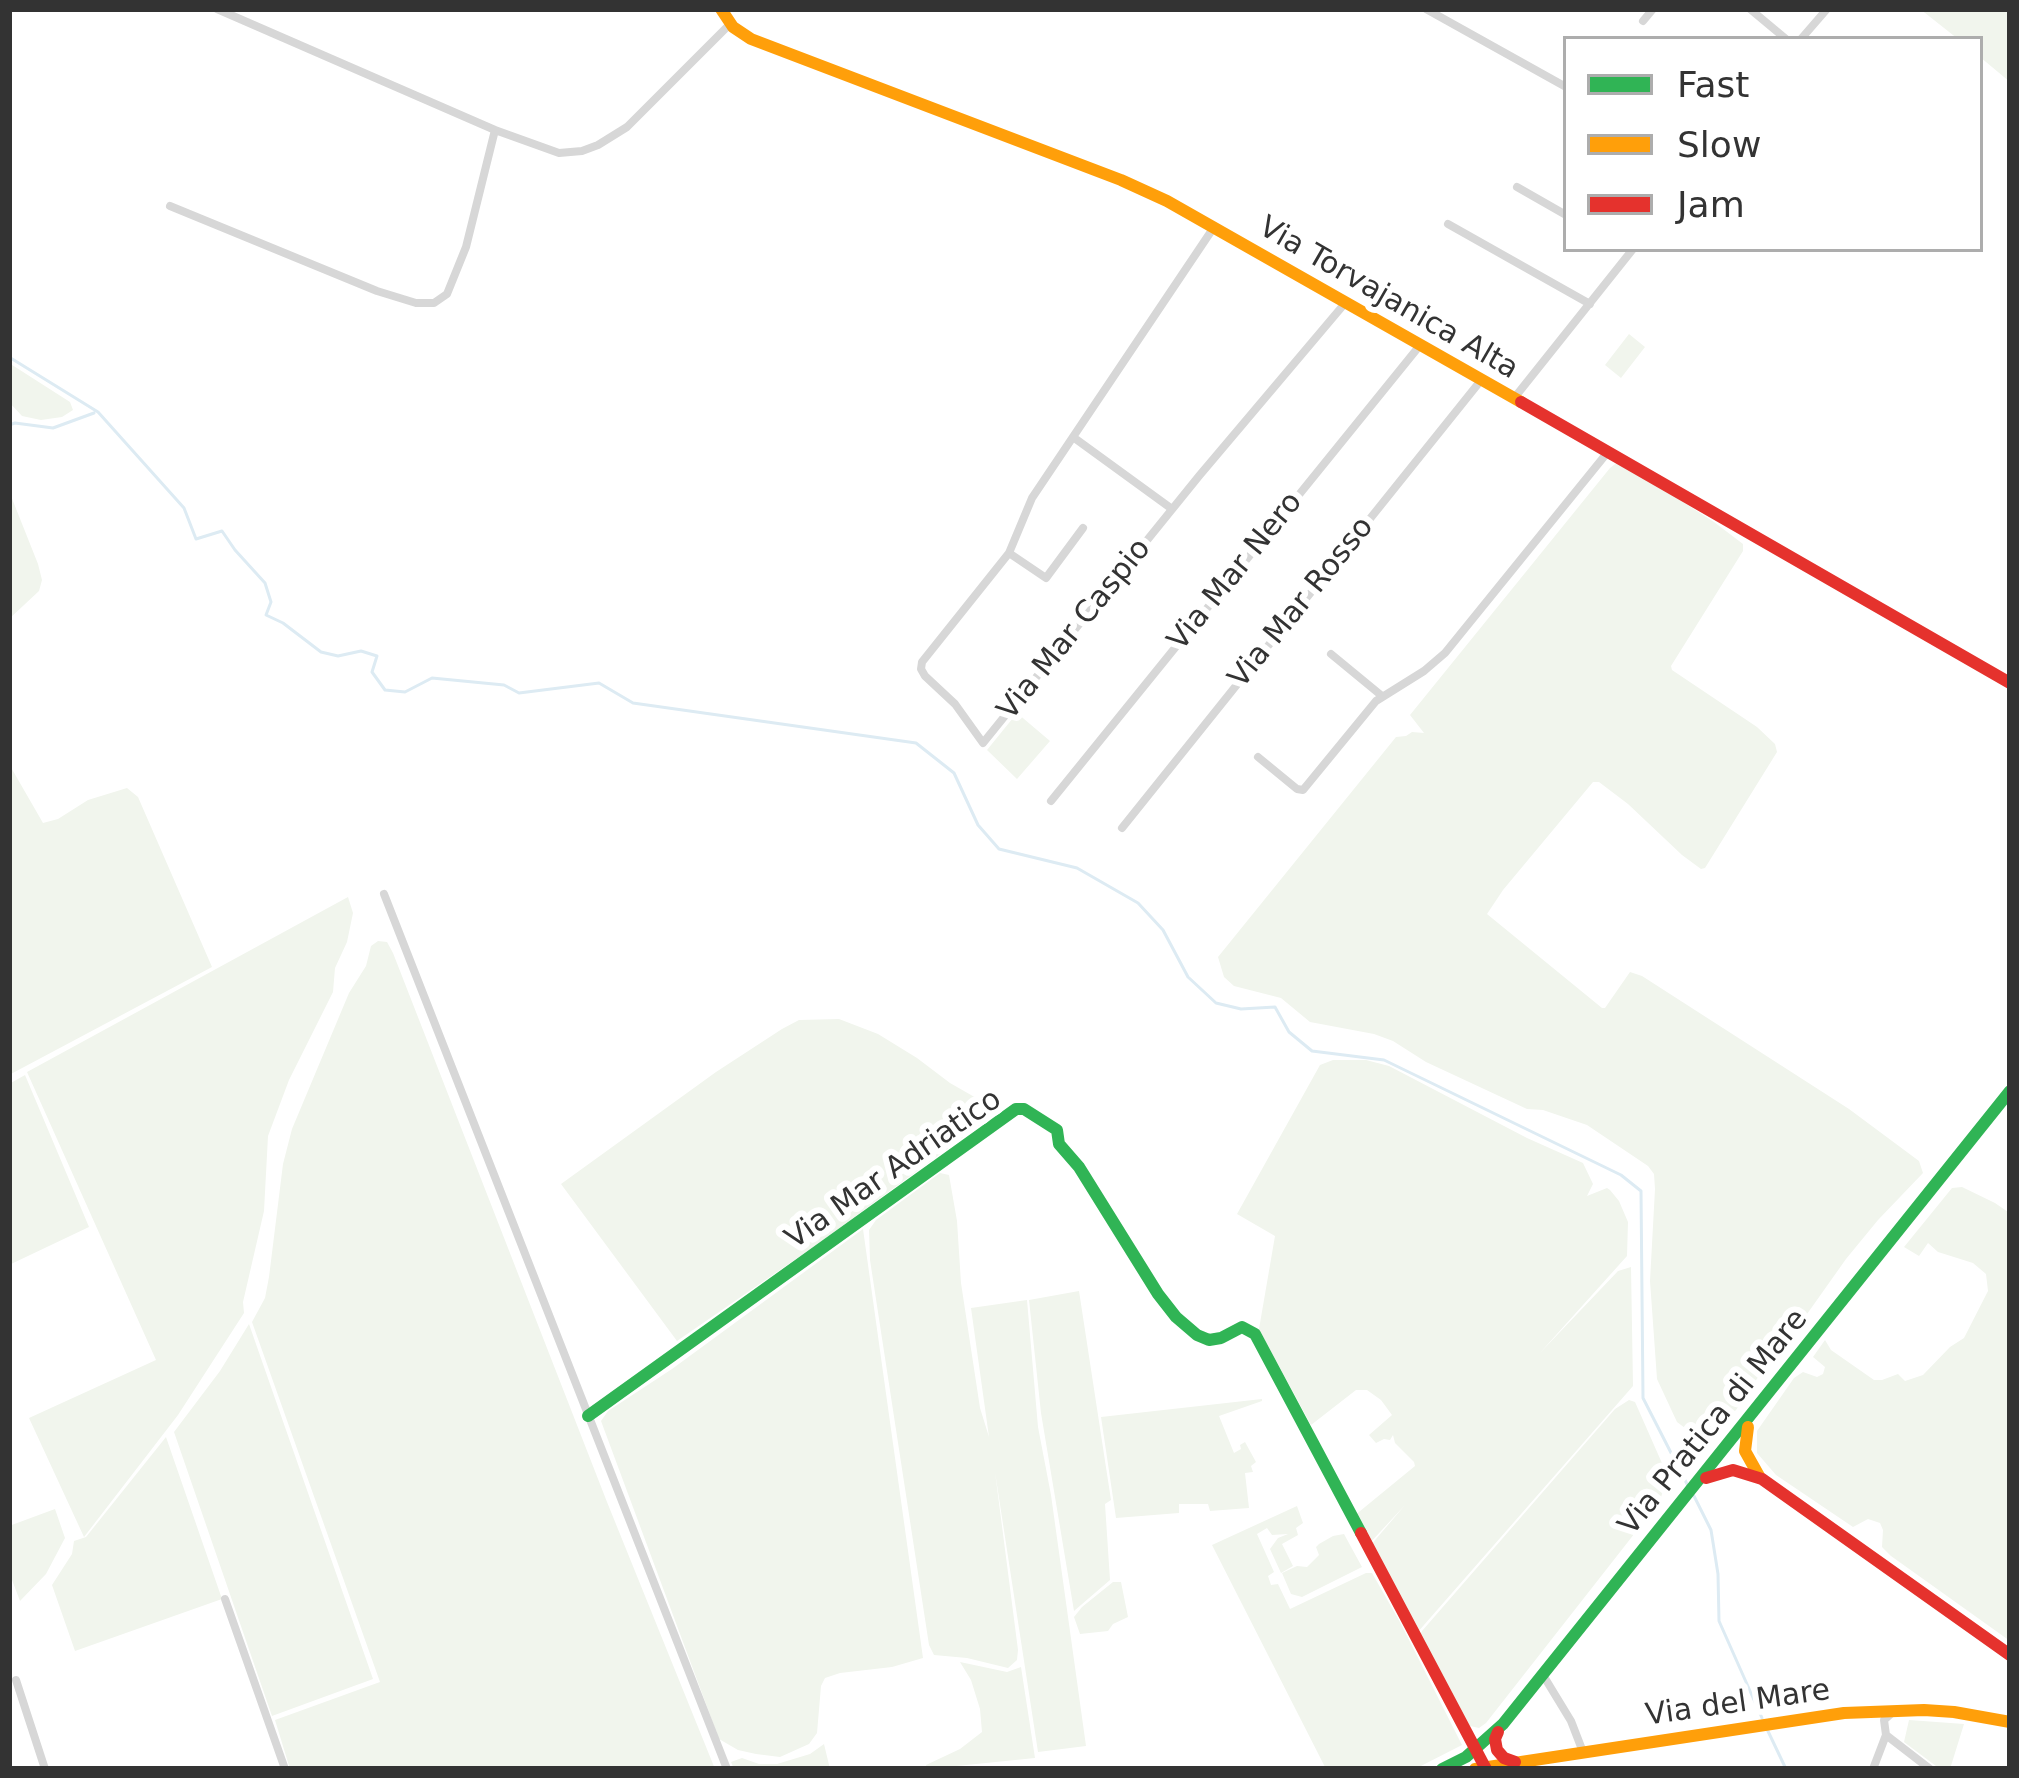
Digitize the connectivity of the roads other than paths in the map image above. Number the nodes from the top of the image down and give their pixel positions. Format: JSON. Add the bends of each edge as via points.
{"nodes":[{"id":1,"x":217,"y":9,"type":"edge"},
{"id":2,"x":721,"y":9,"type":"edge"},
{"id":3,"x":1426,"y":9,"type":"edge"},
{"id":4,"x":1653,"y":9,"type":"edge"},
{"id":5,"x":1750,"y":9,"type":"edge"},
{"id":6,"x":1827,"y":9,"type":"edge"},
{"id":7,"x":1643,"y":21,"type":"dead end"},
{"id":8,"x":730,"y":24,"type":"junction"},
{"id":9,"x":1782,"y":36,"type":"edge"},
{"id":10,"x":1804,"y":36,"type":"edge"},
{"id":11,"x":1563,"y":85,"type":"edge"},
{"id":12,"x":496,"y":130,"type":"junction"},
{"id":13,"x":1517,"y":187,"type":"dead end"},
{"id":14,"x":170,"y":206,"type":"dead end"},
{"id":15,"x":1563,"y":213,"type":"edge"},
{"id":16,"x":1448,"y":224,"type":"dead end"},
{"id":17,"x":1214,"y":227,"type":"junction"},
{"id":18,"x":1627,"y":252,"type":"edge"},
{"id":19,"x":1346,"y":302,"type":"junction"},
{"id":20,"x":1590,"y":304,"type":"junction"},
{"id":21,"x":1421,"y":344,"type":"junction"},
{"id":22,"x":1482,"y":380,"type":"junction"},
{"id":23,"x":1514,"y":398,"type":"junction"},
{"id":24,"x":1073,"y":437,"type":"junction"},
{"id":25,"x":1607,"y":453,"type":"junction"},
{"id":26,"x":1172,"y":509,"type":"junction"},
{"id":27,"x":1083,"y":528,"type":"dead end"},
{"id":28,"x":1009,"y":553,"type":"junction"},
{"id":29,"x":1331,"y":654,"type":"dead end"},
{"id":30,"x":2010,"y":683,"type":"edge"},
{"id":31,"x":1382,"y":696,"type":"junction"},
{"id":32,"x":1258,"y":757,"type":"dead end"},
{"id":33,"x":1051,"y":801,"type":"dead end"},
{"id":34,"x":1122,"y":828,"type":"dead end"},
{"id":35,"x":384,"y":894,"type":"dead end"},
{"id":36,"x":2010,"y":1091,"type":"edge"},
{"id":37,"x":587,"y":1416,"type":"junction"},
{"id":38,"x":1750,"y":1418,"type":"junction"},
{"id":39,"x":1762,"y":1478,"type":"junction"},
{"id":40,"x":1698,"y":1483,"type":"junction"},
{"id":41,"x":225,"y":1599,"type":"dead end"},
{"id":42,"x":2010,"y":1655,"type":"edge"},
{"id":43,"x":1543,"y":1675,"type":"junction"},
{"id":44,"x":16,"y":1680,"type":"dead end"},
{"id":45,"x":1900,"y":1710,"type":"junction"},
{"id":46,"x":2010,"y":1722,"type":"edge"},
{"id":47,"x":1503,"y":1724,"type":"junction"},
{"id":48,"x":1886,"y":1735,"type":"junction"},
{"id":49,"x":1474,"y":1750,"type":"junction"},
{"id":50,"x":1583,"y":1752,"type":"junction"},
{"id":51,"x":1516,"y":1762,"type":"junction"},
{"id":52,"x":45,"y":1769,"type":"edge"},
{"id":53,"x":285,"y":1769,"type":"edge"},
{"id":54,"x":727,"y":1769,"type":"edge"},
{"id":55,"x":1442,"y":1769,"type":"edge"},
{"id":56,"x":1482,"y":1769,"type":"edge"},
{"id":57,"x":1873,"y":1769,"type":"edge"},
{"id":58,"x":1930,"y":1769,"type":"edge"}],
"edges":[{"from":1,"to":12,"type":"street"},
{"from":2,"to":8,"type":"street"},
{"from":3,"to":11,"type":"street"},
{"from":4,"to":7,"type":"street"},
{"from":5,"to":9,"type":"street"},
{"from":6,"to":10,"type":"street"},
{"from":8,"to":12,"type":"street","via":[[598,146],[559,152]]},
{"from":8,"to":17,"type":"street","name":"Via Torvajanica Alta","via":[[751,40],[1129,183]]},
{"from":12,"to":14,"type":"street","via":[[464,254],[447,294],[432,303],[384,293]]},
{"from":13,"to":15,"type":"street"},
{"from":16,"to":20,"type":"street"},
{"from":17,"to":19,"type":"street","name":"Via Torvajanica Alta"},
{"from":17,"to":24,"type":"street"},
{"from":18,"to":20,"type":"street"},
{"from":19,"to":21,"type":"street","name":"Via Torvajanica Alta"},
{"from":19,"to":26,"type":"street","name":"Via Mar Caspio"},
{"from":20,"to":23,"type":"street"},
{"from":21,"to":22,"type":"street","name":"Via Torvajanica Alta"},
{"from":21,"to":33,"type":"street","name":"Via Mar Nero"},
{"from":22,"to":23,"type":"street","name":"Via Torvajanica Alta"},
{"from":22,"to":34,"type":"street","name":"Via Mar Rosso"},
{"from":23,"to":25,"type":"street","name":"Via Torvajanica Alta"},
{"from":24,"to":26,"type":"street"},
{"from":24,"to":28,"type":"street","via":[[1031,498]]},
{"from":25,"to":30,"type":"street","name":"Via Torvajanica Alta"},
{"from":25,"to":31,"type":"street","via":[[1442,656]]},
{"from":26,"to":28,"type":"street","name":"Via Mar Caspio","via":[[983,742],[921,663]]},
{"from":27,"to":28,"type":"street","name":"Via Mar Caspio","via":[[1046,578]]},
{"from":29,"to":31,"type":"street"},
{"from":31,"to":32,"type":"street","via":[[1303,790]]},
{"from":35,"to":37,"type":"street"},
{"from":36,"to":38,"type":"street","name":"Via Pratica di Mare"},
{"from":37,"to":49,"type":"street","name":"Via Mar Adriatico","via":[[1024,1109],[1057,1130],[1058,1144],[1176,1317],[1206,1339],[1242,1327],[1256,1334]]},
{"from":37,"to":54,"type":"street"},
{"from":38,"to":39,"type":"street","via":[[1745,1450]]},
{"from":38,"to":40,"type":"street","name":"Via Pratica di Mare"},
{"from":39,"to":40,"type":"street","via":[[1732,1471]]},
{"from":39,"to":42,"type":"street"},
{"from":40,"to":43,"type":"street","name":"Via Pratica di Mare"},
{"from":41,"to":53,"type":"street"},
{"from":43,"to":47,"type":"street","name":"Via Pratica di Mare"},
{"from":43,"to":50,"type":"street"},
{"from":44,"to":52,"type":"street"},
{"from":45,"to":46,"type":"street","name":"Via del Mare"},
{"from":45,"to":48,"type":"street","via":[[1884,1720]]},
{"from":45,"to":50,"type":"street","name":"Via del Mare"},
{"from":47,"to":49,"type":"street","name":"Via Pratica di Mare"},
{"from":47,"to":51,"type":"street","via":[[1497,1750]]},
{"from":48,"to":57,"type":"street"},
{"from":48,"to":58,"type":"street"},
{"from":49,"to":55,"type":"street","name":"Via Pratica di Mare"},
{"from":49,"to":56,"type":"street"},
{"from":50,"to":51,"type":"street","name":"Via del Mare"},
{"from":51,"to":56,"type":"street","name":"Via del Mare"}]}
